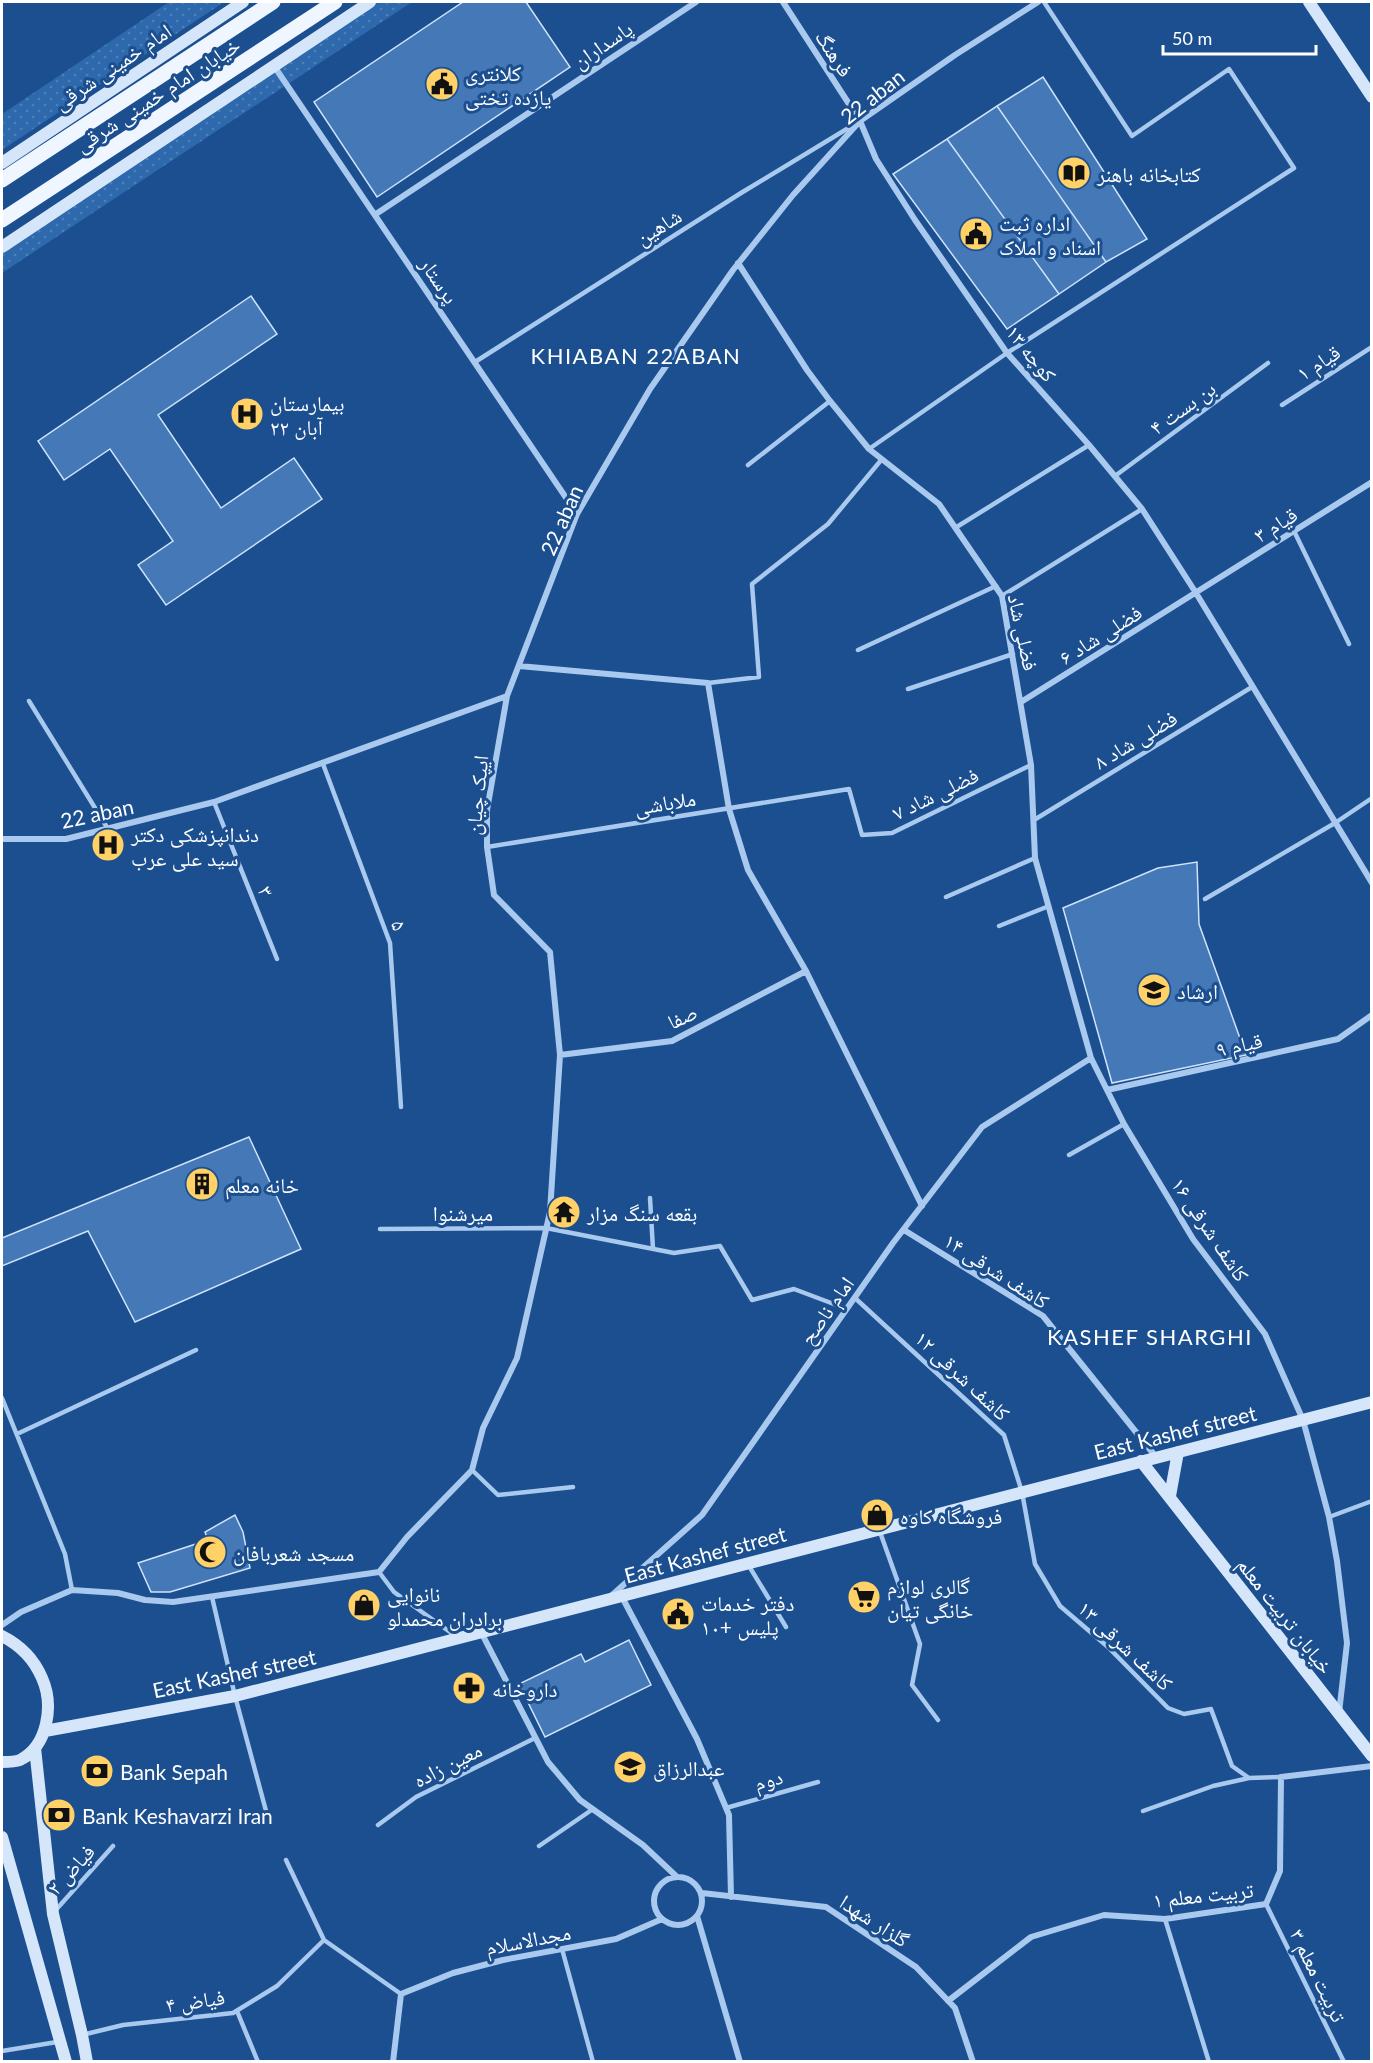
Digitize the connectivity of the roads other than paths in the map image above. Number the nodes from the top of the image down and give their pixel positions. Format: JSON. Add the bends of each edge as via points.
{"nodes":[{"id":1,"x":243,"y":2,"type":"edge"},
{"id":2,"x":273,"y":2,"type":"edge"},
{"id":3,"x":335,"y":2,"type":"edge"},
{"id":4,"x":370,"y":2,"type":"edge"},
{"id":5,"x":696,"y":2,"type":"edge"},
{"id":6,"x":783,"y":2,"type":"edge"},
{"id":7,"x":1038,"y":2,"type":"edge"},
{"id":8,"x":1044,"y":2,"type":"edge"},
{"id":9,"x":1309,"y":2,"type":"edge"},
{"id":10,"x":274,"y":66,"type":"junction"},
{"id":11,"x":1371,"y":97,"type":"edge"},
{"id":12,"x":860,"y":121,"type":"junction"},
{"id":13,"x":2,"y":163,"type":"edge"},
{"id":14,"x":2,"y":180,"type":"edge"},
{"id":15,"x":376,"y":214,"type":"junction"},
{"id":16,"x":2,"y":220,"type":"edge"},
{"id":17,"x":2,"y":247,"type":"edge"},
{"id":18,"x":738,"y":263,"type":"junction"},
{"id":19,"x":1371,"y":347,"type":"edge"},
{"id":20,"x":1008,"y":353,"type":"junction"},
{"id":21,"x":475,"y":362,"type":"junction"},
{"id":22,"x":1268,"y":363,"type":"dead end"},
{"id":23,"x":830,"y":401,"type":"junction"},
{"id":24,"x":1282,"y":405,"type":"dead end"},
{"id":25,"x":1089,"y":445,"type":"junction"},
{"id":26,"x":869,"y":449,"type":"junction"},
{"id":27,"x":882,"y":459,"type":"junction"},
{"id":28,"x":748,"y":465,"type":"dead end"},
{"id":29,"x":1115,"y":476,"type":"junction"},
{"id":30,"x":1371,"y":482,"type":"edge"},
{"id":31,"x":1142,"y":509,"type":"junction"},
{"id":32,"x":577,"y":514,"type":"junction"},
{"id":33,"x":955,"y":528,"type":"junction"},
{"id":34,"x":1294,"y":531,"type":"junction"},
{"id":35,"x":996,"y":586,"type":"junction"},
{"id":36,"x":1196,"y":593,"type":"junction"},
{"id":37,"x":1002,"y":596,"type":"junction"},
{"id":38,"x":1349,"y":644,"type":"dead end"},
{"id":39,"x":858,"y":650,"type":"dead end"},
{"id":40,"x":1013,"y":654,"type":"junction"},
{"id":41,"x":519,"y":666,"type":"junction"},
{"id":42,"x":708,"y":683,"type":"junction"},
{"id":43,"x":1252,"y":687,"type":"junction"},
{"id":44,"x":908,"y":689,"type":"dead end"},
{"id":45,"x":507,"y":696,"type":"junction"},
{"id":46,"x":29,"y":700,"type":"dead end"},
{"id":47,"x":1022,"y":702,"type":"junction"},
{"id":48,"x":323,"y":764,"type":"junction"},
{"id":49,"x":1031,"y":765,"type":"junction"},
{"id":50,"x":849,"y":789,"type":"joint"},
{"id":51,"x":1371,"y":798,"type":"edge"},
{"id":52,"x":214,"y":802,"type":"junction"},
{"id":53,"x":729,"y":808,"type":"junction"},
{"id":54,"x":1034,"y":820,"type":"junction"},
{"id":55,"x":1335,"y":823,"type":"junction"},
{"id":56,"x":108,"y":829,"type":"junction"},
{"id":57,"x":2,"y":839,"type":"edge"},
{"id":58,"x":487,"y":848,"type":"junction"},
{"id":59,"x":1035,"y":858,"type":"junction"},
{"id":60,"x":1371,"y":883,"type":"edge"},
{"id":61,"x":946,"y":897,"type":"dead end"},
{"id":62,"x":1205,"y":899,"type":"dead end"},
{"id":63,"x":1049,"y":906,"type":"junction"},
{"id":64,"x":999,"y":926,"type":"dead end"},
{"id":65,"x":277,"y":959,"type":"dead end"},
{"id":66,"x":806,"y":971,"type":"junction"},
{"id":67,"x":1371,"y":1015,"type":"edge"},
{"id":68,"x":560,"y":1055,"type":"junction"},
{"id":69,"x":1091,"y":1058,"type":"junction"},
{"id":70,"x":1107,"y":1090,"type":"junction"},
{"id":71,"x":400,"y":1107,"type":"dead end"},
{"id":72,"x":1124,"y":1124,"type":"junction"},
{"id":73,"x":1069,"y":1155,"type":"dead end"},
{"id":74,"x":651,"y":1198,"type":"dead end"},
{"id":75,"x":922,"y":1206,"type":"junction"},
{"id":76,"x":546,"y":1228,"type":"junction"},
{"id":77,"x":380,"y":1229,"type":"dead end"},
{"id":78,"x":904,"y":1230,"type":"junction"},
{"id":79,"x":653,"y":1249,"type":"junction"},
{"id":80,"x":855,"y":1298,"type":"junction"},
{"id":81,"x":847,"y":1309,"type":"junction"},
{"id":82,"x":196,"y":1350,"type":"dead end"},
{"id":83,"x":2,"y":1398,"type":"edge"},
{"id":84,"x":1371,"y":1402,"type":"edge"},
{"id":85,"x":1303,"y":1420,"type":"junction"},
{"id":86,"x":17,"y":1434,"type":"junction"},
{"id":87,"x":1178,"y":1452,"type":"junction"},
{"id":88,"x":1156,"y":1457,"type":"junction"},
{"id":89,"x":1141,"y":1461,"type":"junction"},
{"id":90,"x":472,"y":1470,"type":"junction"},
{"id":91,"x":573,"y":1487,"type":"dead end"},
{"id":92,"x":1022,"y":1492,"type":"junction"},
{"id":93,"x":1170,"y":1497,"type":"junction"},
{"id":94,"x":1371,"y":1501,"type":"edge"},
{"id":95,"x":1329,"y":1517,"type":"junction"},
{"id":96,"x":879,"y":1529,"type":"junction"},
{"id":97,"x":748,"y":1563,"type":"junction"},
{"id":98,"x":379,"y":1572,"type":"junction"},
{"id":99,"x":72,"y":1590,"type":"junction"},
{"id":100,"x":622,"y":1596,"type":"junction"},
{"id":101,"x":212,"y":1597,"type":"junction"},
{"id":102,"x":606,"y":1600,"type":"junction"},
{"id":103,"x":2,"y":1625,"type":"edge"},
{"id":104,"x":786,"y":1627,"type":"dead end"},
{"id":105,"x":481,"y":1632,"type":"junction"},
{"id":106,"x":2,"y":1636,"type":"edge"},
{"id":107,"x":459,"y":1638,"type":"junction"},
{"id":108,"x":235,"y":1696,"type":"junction"},
{"id":109,"x":1338,"y":1715,"type":"junction"},
{"id":110,"x":938,"y":1720,"type":"dead end"},
{"id":111,"x":45,"y":1731,"type":"junction"},
{"id":112,"x":536,"y":1738,"type":"junction"},
{"id":113,"x":35,"y":1748,"type":"junction"},
{"id":114,"x":1371,"y":1756,"type":"edge"},
{"id":115,"x":2,"y":1762,"type":"edge"},
{"id":116,"x":1371,"y":1766,"type":"edge"},
{"id":117,"x":1281,"y":1777,"type":"junction"},
{"id":118,"x":1249,"y":1778,"type":"junction"},
{"id":119,"x":818,"y":1782,"type":"dead end"},
{"id":120,"x":726,"y":1808,"type":"junction"},
{"id":121,"x":593,"y":1809,"type":"junction"},
{"id":122,"x":1143,"y":1811,"type":"dead end"},
{"id":123,"x":269,"y":1822,"type":"dead end"},
{"id":124,"x":378,"y":1825,"type":"dead end"},
{"id":125,"x":2,"y":1837,"type":"edge"},
{"id":126,"x":113,"y":1846,"type":"dead end"},
{"id":127,"x":539,"y":1846,"type":"dead end"},
{"id":128,"x":286,"y":1860,"type":"dead end"},
{"id":129,"x":676,"y":1876,"type":"junction"},
{"id":130,"x":702,"y":1893,"type":"junction"},
{"id":131,"x":731,"y":1897,"type":"junction"},
{"id":132,"x":1266,"y":1904,"type":"junction"},
{"id":133,"x":52,"y":1914,"type":"junction"},
{"id":134,"x":697,"y":1916,"type":"junction"},
{"id":135,"x":662,"y":1919,"type":"junction"},
{"id":136,"x":1165,"y":1919,"type":"junction"},
{"id":137,"x":324,"y":1940,"type":"junction"},
{"id":138,"x":562,"y":1949,"type":"junction"},
{"id":139,"x":401,"y":1994,"type":"junction"},
{"id":140,"x":948,"y":2001,"type":"junction"},
{"id":141,"x":237,"y":2011,"type":"junction"},
{"id":142,"x":82,"y":2035,"type":"junction"},
{"id":143,"x":60,"y":2041,"type":"junction"},
{"id":144,"x":2,"y":2051,"type":"edge"},
{"id":145,"x":66,"y":2061,"type":"edge"},
{"id":146,"x":87,"y":2061,"type":"edge"},
{"id":147,"x":258,"y":2061,"type":"edge"},
{"id":148,"x":393,"y":2061,"type":"edge"},
{"id":149,"x":593,"y":2061,"type":"edge"},
{"id":150,"x":740,"y":2061,"type":"edge"},
{"id":151,"x":973,"y":2061,"type":"edge"},
{"id":152,"x":1209,"y":2061,"type":"edge"},
{"id":153,"x":1344,"y":2061,"type":"edge"}],
"edges":[{"from":1,"to":13,"type":"main road","name":"امام خمینی شرقی"},
{"from":2,"to":14,"type":"main road","name":"خیابان امام خمینی شرقی"},
{"from":3,"to":16,"type":"main road","name":"خیابان امام خمینی شرقی"},
{"from":4,"to":10,"type":"main road"},
{"from":5,"to":15,"type":"street","name":"پاسداران"},
{"from":6,"to":12,"type":"street","name":"فرهنگ"},
{"from":7,"to":12,"type":"street","name":"22 aban"},
{"from":8,"to":20,"type":"lane","via":[[1132,135],[1229,69],[1294,168]]},
{"from":9,"to":11,"type":"main road"},
{"from":10,"to":15,"type":"street","name":"پرستار"},
{"from":10,"to":17,"type":"main road"},
{"from":12,"to":18,"type":"street","name":"22 aban","via":[[792,195]]},
{"from":12,"to":20,"type":"street","name":"کوچه ۱۳","via":[[876,159]]},
{"from":12,"to":21,"type":"lane","name":"شاهین"},
{"from":15,"to":21,"type":"street","name":"پرستار"},
{"from":18,"to":23,"type":"street","name":"فضلی شاد"},
{"from":18,"to":32,"type":"street","name":"22 aban","via":[[650,389]]},
{"from":19,"to":24,"type":"lane","name":"قیام ۱"},
{"from":20,"to":25,"type":"street","name":"کوچه ۱۳"},
{"from":20,"to":26,"type":"lane"},
{"from":21,"to":32,"type":"street","name":"پرستار"},
{"from":22,"to":29,"type":"lane","name":"بن بست ۴"},
{"from":23,"to":26,"type":"street","name":"فضلی شاد"},
{"from":23,"to":28,"type":"lane"},
{"from":25,"to":29,"type":"street","name":"کوچه ۱۳"},
{"from":25,"to":33,"type":"lane"},
{"from":26,"to":27,"type":"street","name":"فضلی شاد"},
{"from":27,"to":33,"type":"street","name":"فضلی شاد","via":[[939,504]]},
{"from":27,"to":42,"type":"lane","via":[[828,524],[752,584],[759,677]]},
{"from":29,"to":31,"type":"street","name":"کوچه ۱۳"},
{"from":30,"to":34,"type":"street","name":"قیام ۳"},
{"from":31,"to":36,"type":"street","name":"کوچه ۱۳"},
{"from":31,"to":37,"type":"lane"},
{"from":32,"to":41,"type":"street","name":"22 aban"},
{"from":33,"to":35,"type":"street","name":"فضلی شاد"},
{"from":34,"to":36,"type":"street","name":"قیام ۳"},
{"from":34,"to":38,"type":"lane"},
{"from":35,"to":37,"type":"street","name":"فضلی شاد"},
{"from":35,"to":39,"type":"lane"},
{"from":36,"to":43,"type":"street","name":"کوچه ۱۳"},
{"from":36,"to":47,"type":"street","name":"فضلی شاد ۶"},
{"from":37,"to":40,"type":"street","name":"فضلی شاد"},
{"from":40,"to":44,"type":"lane"},
{"from":40,"to":47,"type":"street","name":"فضلی شاد"},
{"from":41,"to":42,"type":"street"},
{"from":41,"to":45,"type":"street","name":"22 aban"},
{"from":42,"to":53,"type":"street"},
{"from":43,"to":54,"type":"lane","name":"فضلی شاد ۸"},
{"from":43,"to":55,"type":"street","name":"کوچه ۱۳"},
{"from":45,"to":48,"type":"street","name":"22 aban"},
{"from":45,"to":58,"type":"street","name":"ایپک چیان","via":[[487,810]]},
{"from":46,"to":56,"type":"lane"},
{"from":47,"to":49,"type":"street","name":"فضلی شاد"},
{"from":48,"to":52,"type":"street","name":"22 aban"},
{"from":48,"to":71,"type":"lane","name":"۵","via":[[390,943]]},
{"from":49,"to":50,"type":"lane","name":"فضلی شاد ۷","via":[[892,833],[862,836]]},
{"from":49,"to":54,"type":"street","name":"فضلی شاد"},
{"from":50,"to":53,"type":"lane","name":"ملاباشی"},
{"from":51,"to":55,"type":"lane"},
{"from":52,"to":56,"type":"street","name":"22 aban"},
{"from":52,"to":65,"type":"lane","name":"۳"},
{"from":53,"to":58,"type":"lane","name":"ملاباشی"},
{"from":53,"to":66,"type":"street","via":[[748,870]]},
{"from":54,"to":59,"type":"street","name":"فضلی شاد"},
{"from":55,"to":60,"type":"street","name":"کوچه ۱۳"},
{"from":55,"to":62,"type":"lane"},
{"from":56,"to":57,"type":"street","name":"22 aban","via":[[66,839]]},
{"from":58,"to":68,"type":"street","name":"ایپک چیان","via":[[494,895],[550,952]]},
{"from":59,"to":61,"type":"lane"},
{"from":59,"to":63,"type":"street","name":"فضلی شاد"},
{"from":63,"to":64,"type":"lane"},
{"from":63,"to":69,"type":"street","name":"فضلی شاد"},
{"from":66,"to":68,"type":"street","name":"صفا","via":[[672,1041]]},
{"from":66,"to":75,"type":"street"},
{"from":67,"to":70,"type":"street","name":"قیام ۹","via":[[1338,1039]]},
{"from":68,"to":76,"type":"street","name":"ایپک چیان"},
{"from":69,"to":70,"type":"street","name":"کاشف شرقی ۱۶"},
{"from":69,"to":75,"type":"street","name":"امام ناصح","via":[[982,1127]]},
{"from":70,"to":72,"type":"street","name":"کاشف شرقی ۱۶"},
{"from":72,"to":73,"type":"lane"},
{"from":72,"to":85,"type":"street","name":"کاشف شرقی ۱۶","via":[[1193,1239],[1265,1334]]},
{"from":74,"to":79,"type":"lane"},
{"from":75,"to":78,"type":"street","name":"امام ناصح"},
{"from":76,"to":77,"type":"lane","name":"میرشنوا"},
{"from":76,"to":79,"type":"lane","name":"میرشنوا"},
{"from":76,"to":90,"type":"street","name":"ایپک چیان","via":[[517,1358],[483,1428]]},
{"from":78,"to":80,"type":"street","name":"امام ناصح"},
{"from":78,"to":88,"type":"street","name":"کاشف شرقی ۱۴","via":[[1043,1317]]},
{"from":79,"to":81,"type":"lane","name":"میرشنوا","via":[[674,1253],[720,1246],[752,1300],[794,1289]]},
{"from":80,"to":81,"type":"street","name":"امام ناصح"},
{"from":80,"to":92,"type":"lane","name":"کاشف شرقی ۱۲","via":[[1004,1435]]},
{"from":81,"to":102,"type":"street","name":"امام ناصح","via":[[702,1515]]},
{"from":82,"to":86,"type":"lane"},
{"from":83,"to":86,"type":"lane"},
{"from":84,"to":85,"type":"main road","name":"East Kashef street"},
{"from":85,"to":87,"type":"main road","name":"East Kashef street"},
{"from":85,"to":95,"type":"street","name":"کاشف شرقی ۱۶"},
{"from":86,"to":99,"type":"lane","via":[[65,1554]]},
{"from":87,"to":88,"type":"main road","name":"East Kashef street"},
{"from":87,"to":93,"type":"main road"},
{"from":88,"to":89,"type":"main road","name":"East Kashef street"},
{"from":89,"to":92,"type":"main road","name":"East Kashef street"},
{"from":89,"to":93,"type":"main road","name":"خیابان تربیت معلم"},
{"from":90,"to":91,"type":"lane","via":[[498,1495]]},
{"from":90,"to":98,"type":"street"},
{"from":92,"to":96,"type":"main road","name":"East Kashef street"},
{"from":92,"to":118,"type":"lane","name":"کاشف شرقی ۱۳","via":[[1035,1564],[1060,1606],[1108,1647],[1168,1708],[1184,1714],[1210,1709],[1232,1766]]},
{"from":93,"to":109,"type":"main road","name":"خیابان تربیت معلم"},
{"from":94,"to":95,"type":"lane"},
{"from":95,"to":109,"type":"street","name":"کاشف شرقی ۱۶","via":[[1347,1642]]},
{"from":96,"to":97,"type":"main road","name":"East Kashef street"},
{"from":96,"to":110,"type":"lane","via":[[920,1644],[912,1685]]},
{"from":97,"to":100,"type":"main road","name":"East Kashef street"},
{"from":97,"to":104,"type":"lane"},
{"from":98,"to":101,"type":"street"},
{"from":98,"to":107,"type":"lane","via":[[394,1592]]},
{"from":99,"to":101,"type":"street","via":[[173,1602]]},
{"from":99,"to":103,"type":"street","via":[[21,1612]]},
{"from":100,"to":102,"type":"main road","name":"East Kashef street"},
{"from":100,"to":120,"type":"street","via":[[697,1740]]},
{"from":101,"to":108,"type":"lane"},
{"from":102,"to":105,"type":"main road","name":"East Kashef street"},
{"from":105,"to":107,"type":"main road","name":"East Kashef street"},
{"from":105,"to":112,"type":"street"},
{"from":106,"to":111,"type":"main road","via":[[25,1652],[43,1680],[48,1713]]},
{"from":107,"to":108,"type":"main road","name":"East Kashef street"},
{"from":108,"to":111,"type":"main road","name":"East Kashef street"},
{"from":108,"to":123,"type":"lane"},
{"from":109,"to":114,"type":"main road","name":"خیابان تربیت معلم"},
{"from":111,"to":113,"type":"main road"},
{"from":112,"to":121,"type":"street","via":[[548,1762],[580,1800]]},
{"from":112,"to":124,"type":"lane","name":"معین زاده","via":[[416,1797]]},
{"from":113,"to":115,"type":"main road","via":[[19,1760]]},
{"from":113,"to":133,"type":"main road"},
{"from":116,"to":117,"type":"street"},
{"from":117,"to":118,"type":"lane"},
{"from":117,"to":132,"type":"street","name":"تربیت معلم ۱","via":[[1280,1871]]},
{"from":118,"to":122,"type":"lane","via":[[1213,1786]]},
{"from":119,"to":120,"type":"lane","name":"دوم"},
{"from":120,"to":131,"type":"street"},
{"from":121,"to":127,"type":"lane"},
{"from":121,"to":129,"type":"street","via":[[643,1845]]},
{"from":125,"to":143,"type":"main road"},
{"from":126,"to":133,"type":"lane","name":"فیاض ۲"},
{"from":128,"to":137,"type":"lane"},
{"from":129,"to":130,"type":"street","via":[[692,1880]]},
{"from":129,"to":135,"type":"street","via":[[657,1889],[654,1905]]},
{"from":130,"to":131,"type":"street","name":"گلزار شهدا"},
{"from":130,"to":134,"type":"street"},
{"from":131,"to":140,"type":"street","name":"گلزار شهدا","via":[[826,1907],[916,1967]]},
{"from":132,"to":136,"type":"street","name":"تربیت معلم ۱"},
{"from":132,"to":153,"type":"lane","name":"تربیت معلم ۳"},
{"from":133,"to":142,"type":"main road"},
{"from":134,"to":135,"type":"street","via":[[684,1925]]},
{"from":134,"to":150,"type":"street"},
{"from":135,"to":138,"type":"street","name":"مجدالاسلام","via":[[616,1939]]},
{"from":136,"to":140,"type":"street","name":"تربیت معلم ۱","via":[[1104,1915],[1031,1937]]},
{"from":136,"to":152,"type":"lane"},
{"from":137,"to":139,"type":"lane"},
{"from":137,"to":141,"type":"lane","name":"فیاض ۴","via":[[277,1986]]},
{"from":138,"to":139,"type":"street","name":"مجدالاسلام","via":[[453,1973]]},
{"from":138,"to":149,"type":"lane"},
{"from":139,"to":148,"type":"street"},
{"from":140,"to":151,"type":"street","name":"گلزار شهدا","via":[[955,2008]]},
{"from":141,"to":142,"type":"lane","name":"فیاض ۴","via":[[123,2025]]},
{"from":141,"to":147,"type":"lane"},
{"from":142,"to":146,"type":"main road"},
{"from":143,"to":144,"type":"lane"},
{"from":143,"to":145,"type":"main road"}]}
